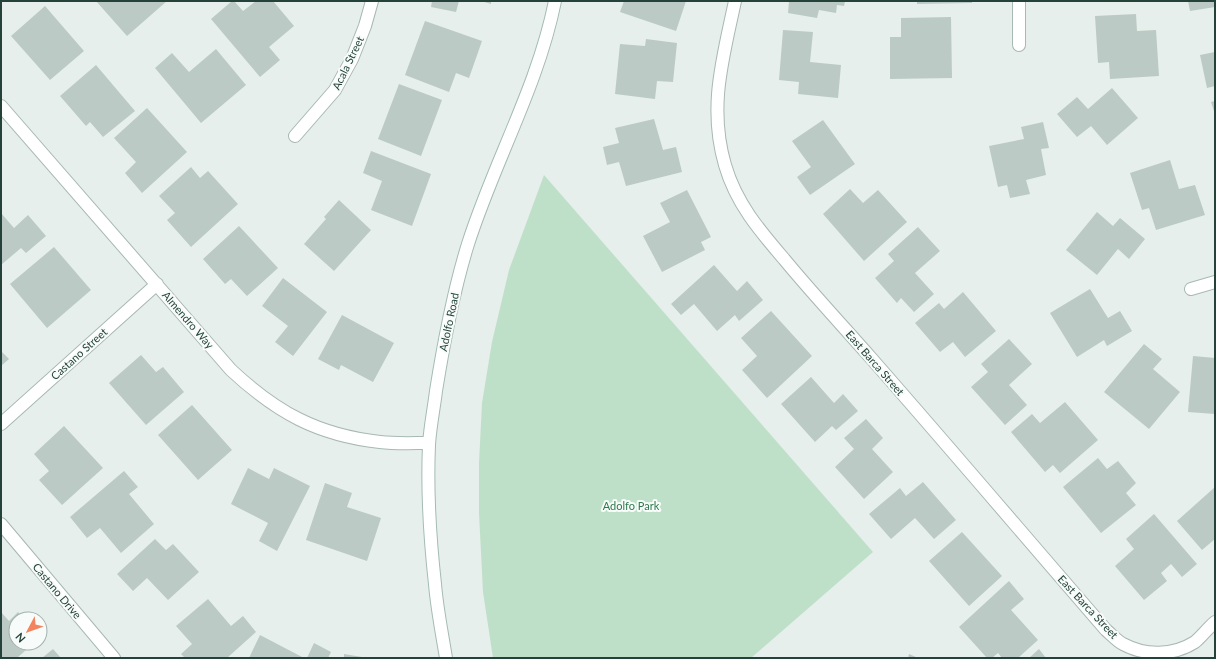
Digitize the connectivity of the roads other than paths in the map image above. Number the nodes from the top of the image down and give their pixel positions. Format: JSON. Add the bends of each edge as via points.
{"nodes":[{"id":1,"x":372,"y":1,"type":"edge"},
{"id":2,"x":555,"y":1,"type":"edge"},
{"id":3,"x":735,"y":1,"type":"edge"},
{"id":4,"x":1019,"y":1,"type":"edge"},
{"id":5,"x":1019,"y":45,"type":"dead end"},
{"id":6,"x":1,"y":106,"type":"edge"},
{"id":7,"x":295,"y":136,"type":"dead end"},
{"id":8,"x":1215,"y":282,"type":"edge"},
{"id":9,"x":157,"y":284,"type":"junction"},
{"id":10,"x":1191,"y":289,"type":"dead end"},
{"id":11,"x":1,"y":424,"type":"edge"},
{"id":12,"x":429,"y":443,"type":"junction"},
{"id":13,"x":1,"y":524,"type":"edge"},
{"id":14,"x":1215,"y":622,"type":"edge"},
{"id":15,"x":114,"y":658,"type":"edge"},
{"id":16,"x":446,"y":658,"type":"edge"}],
"edges":[{"from":1,"to":7,"type":"street","name":"Acala Street","via":[[352,59],[335,90]]},
{"from":2,"to":12,"type":"street","name":"Adolfo Road","via":[[538,63],[468,244],[444,343]]},
{"from":3,"to":14,"type":"street","name":"East Barca Street","via":[[719,74],[717,125],[720,146],[732,186],[753,222],[1106,630],[1122,644],[1142,652],[1163,653],[1183,648],[1196,641]]},
{"from":4,"to":5,"type":"street"},
{"from":6,"to":9,"type":"street","name":"Almendro Way"},
{"from":8,"to":10,"type":"street"},
{"from":9,"to":11,"type":"street","name":"Castano Street"},
{"from":9,"to":12,"type":"street","name":"Almendro Way","via":[[231,370],[250,388],[286,413],[324,430],[348,437],[381,442]]},
{"from":12,"to":16,"type":"street","name":"Adolfo Road","via":[[434,578]]},
{"from":13,"to":15,"type":"street","name":"Castano Drive"}]}
